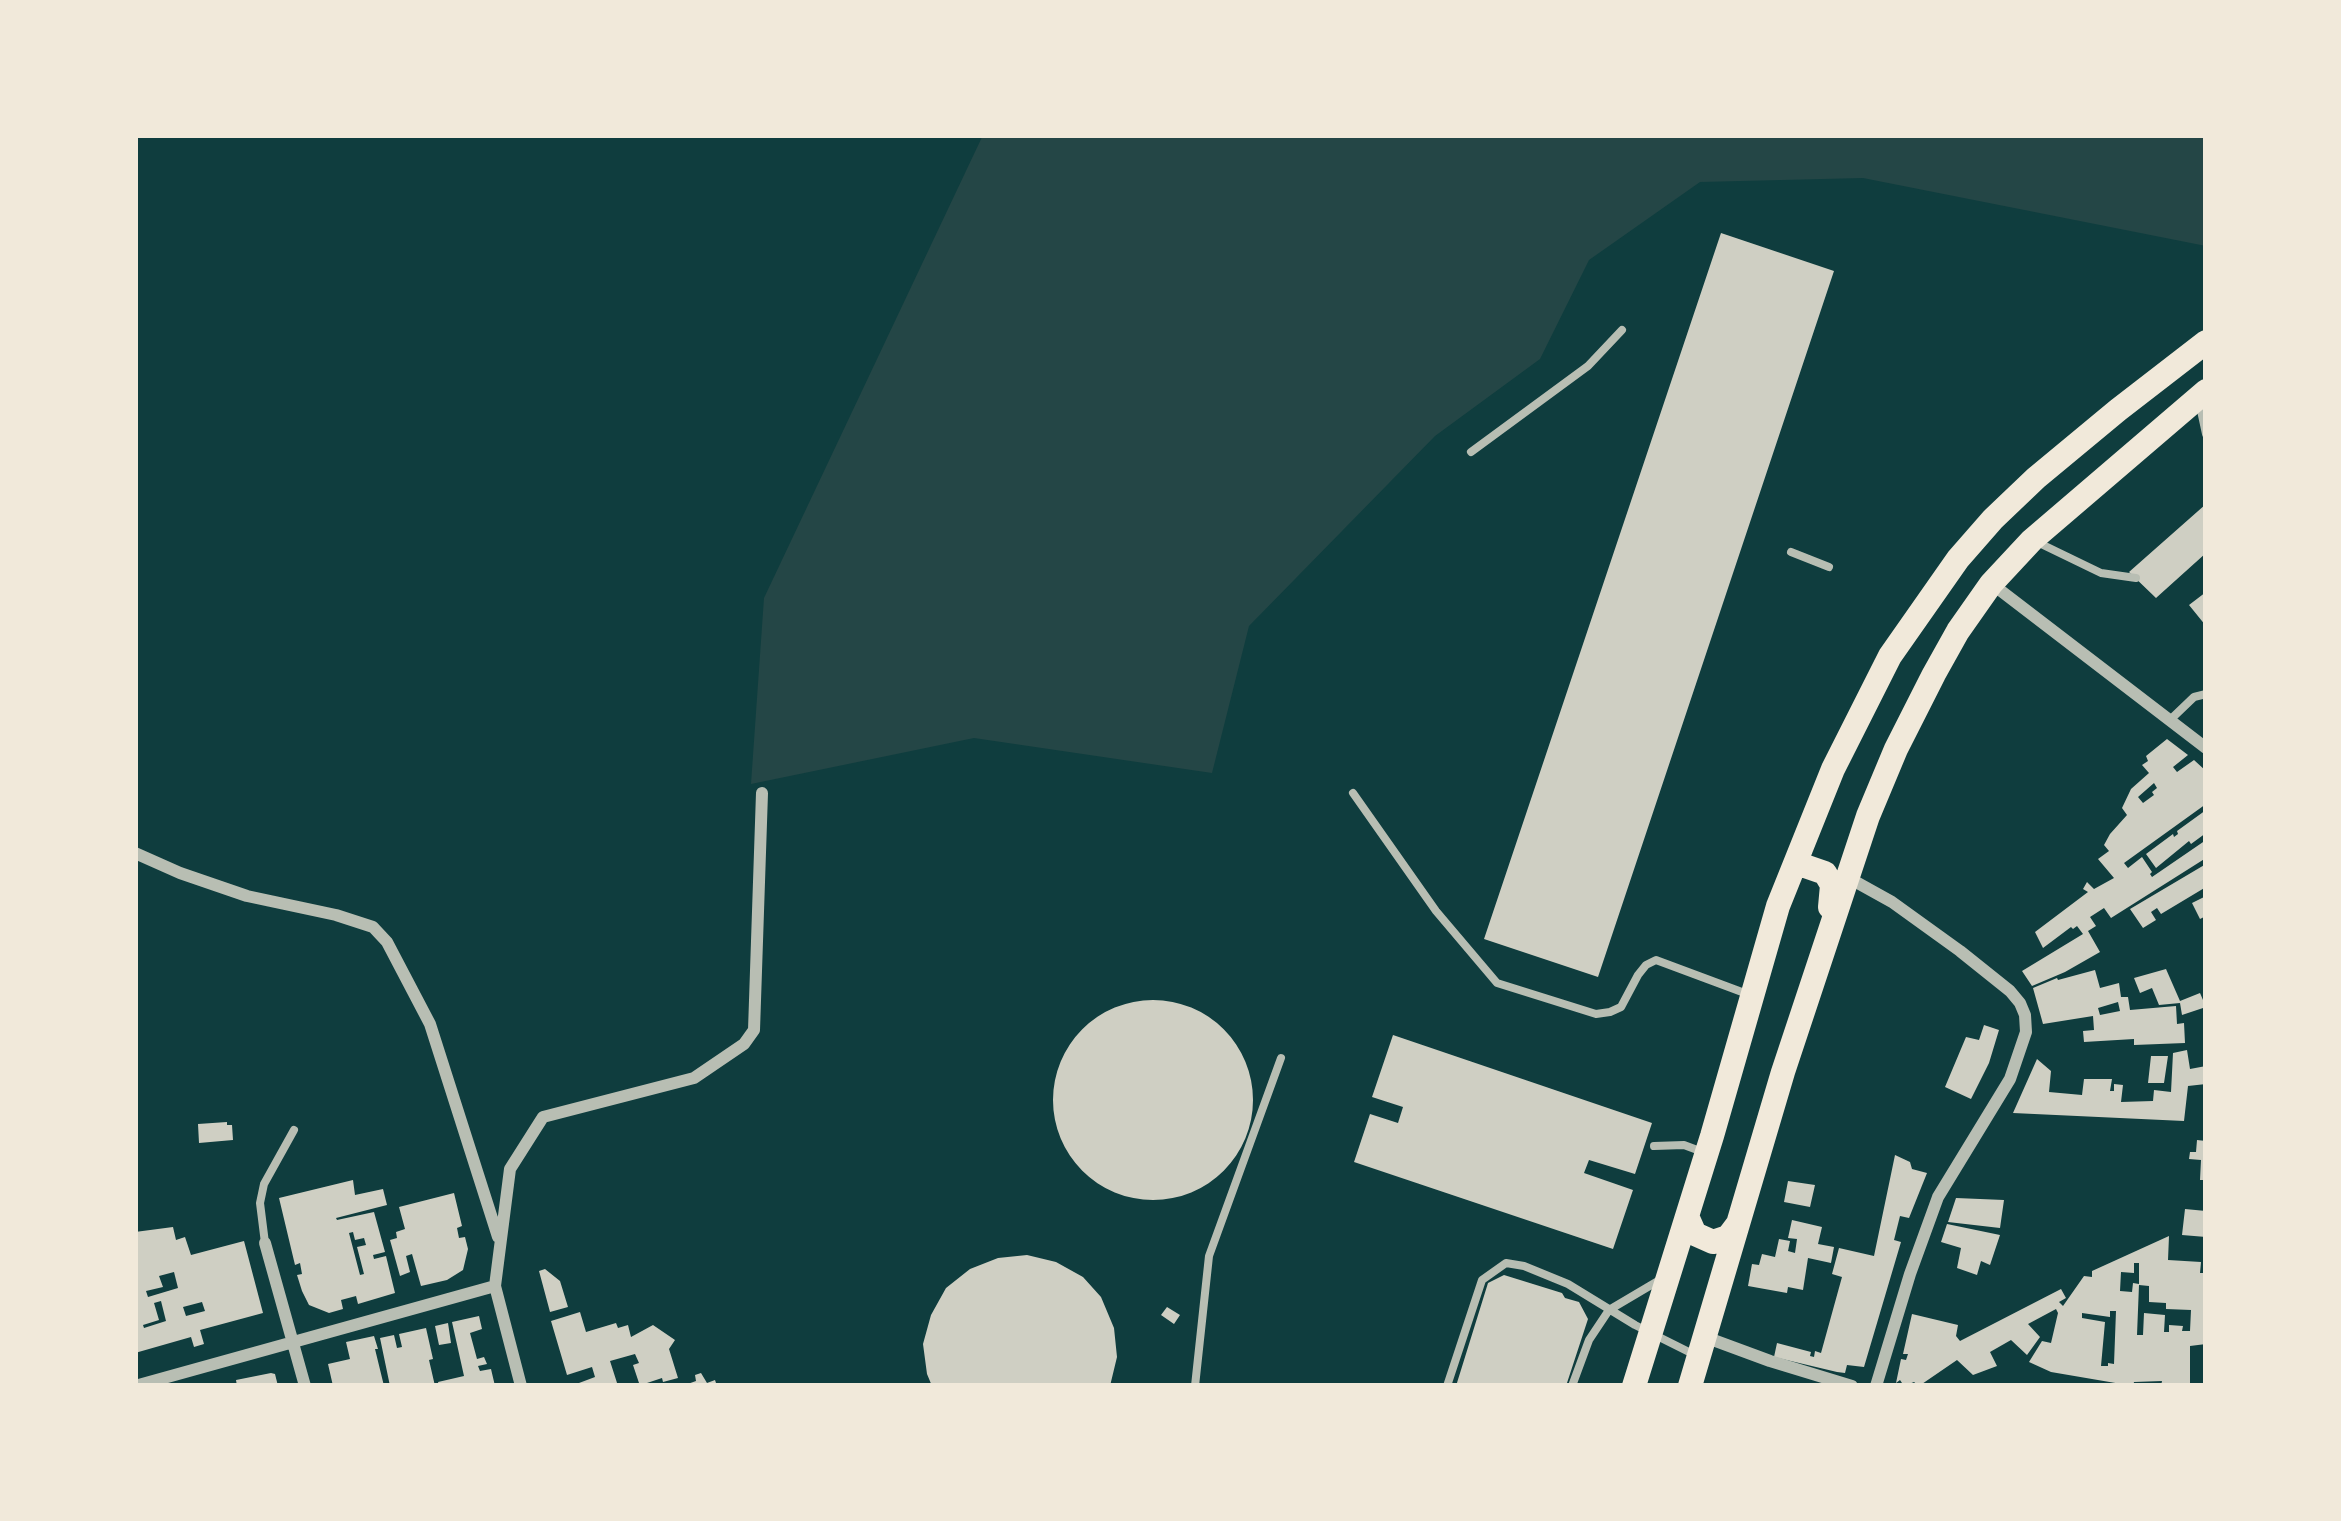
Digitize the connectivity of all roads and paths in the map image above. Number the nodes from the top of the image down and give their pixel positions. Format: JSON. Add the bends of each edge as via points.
{"nodes":[{"id":1,"x":1622,"y":330,"type":"dead end"},
{"id":2,"x":2206,"y":342,"type":"edge"},
{"id":3,"x":2202,"y":394,"type":"edge"},
{"id":4,"x":2206,"y":434,"type":"edge"},
{"id":5,"x":1471,"y":452,"type":"dead end"},
{"id":6,"x":2032,"y":540,"type":"junction"},
{"id":7,"x":1791,"y":552,"type":"dead end"},
{"id":8,"x":1829,"y":567,"type":"dead end"},
{"id":9,"x":2136,"y":578,"type":"dead end"},
{"id":10,"x":1991,"y":584,"type":"junction"},
{"id":11,"x":2206,"y":694,"type":"edge"},
{"id":12,"x":2170,"y":720,"type":"junction"},
{"id":13,"x":2206,"y":748,"type":"edge"},
{"id":14,"x":762,"y":793,"type":"dead end"},
{"id":15,"x":1353,"y":793,"type":"dead end"},
{"id":16,"x":135,"y":853,"type":"edge"},
{"id":17,"x":1796,"y":863,"type":"junction"},
{"id":18,"x":1847,"y":877,"type":"junction"},
{"id":19,"x":1825,"y":945,"type":"junction"},
{"id":20,"x":1751,"y":995,"type":"junction"},
{"id":21,"x":1281,"y":1058,"type":"dead end"},
{"id":22,"x":294,"y":1130,"type":"dead end"},
{"id":23,"x":1654,"y":1146,"type":"dead end"},
{"id":24,"x":1707,"y":1153,"type":"junction"},
{"id":25,"x":1687,"y":1216,"type":"junction"},
{"id":26,"x":1737,"y":1225,"type":"junction"},
{"id":27,"x":265,"y":1244,"type":"joint"},
{"id":28,"x":500,"y":1244,"type":"junction"},
{"id":29,"x":1669,"y":1276,"type":"junction"},
{"id":30,"x":496,"y":1286,"type":"junction"},
{"id":31,"x":1609,"y":1310,"type":"junction"},
{"id":32,"x":1649,"y":1333,"type":"junction"},
{"id":33,"x":294,"y":1344,"type":"junction"},
{"id":34,"x":1701,"y":1347,"type":"junction"},
{"id":35,"x":136,"y":1386,"type":"edge"},
{"id":36,"x":305,"y":1386,"type":"edge"},
{"id":37,"x":521,"y":1386,"type":"edge"},
{"id":38,"x":1195,"y":1386,"type":"edge"},
{"id":39,"x":1447,"y":1386,"type":"edge"},
{"id":40,"x":1572,"y":1386,"type":"edge"},
{"id":41,"x":1634,"y":1386,"type":"edge"},
{"id":42,"x":1690,"y":1386,"type":"edge"},
{"id":43,"x":1852,"y":1386,"type":"edge"},
{"id":44,"x":1876,"y":1386,"type":"edge"}],
"edges":[{"from":1,"to":5,"type":"lane","via":[[1588,366]]},
{"from":2,"to":17,"type":"main road","via":[[2036,478],[1958,559],[1890,656]]},
{"from":3,"to":4,"type":"lane"},
{"from":3,"to":6,"type":"main road"},
{"from":6,"to":9,"type":"lane","via":[[2101,573]]},
{"from":6,"to":10,"type":"main road"},
{"from":7,"to":8,"type":"lane"},
{"from":10,"to":12,"type":"street"},
{"from":10,"to":18,"type":"main road","via":[[1896,748]]},
{"from":11,"to":12,"type":"lane"},
{"from":12,"to":13,"type":"street"},
{"from":14,"to":28,"type":"street","via":[[754,1030],[694,1078],[543,1117],[510,1169]]},
{"from":15,"to":20,"type":"lane","via":[[1497,983],[1610,1012],[1657,960]]},
{"from":16,"to":28,"type":"street","via":[[247,896],[373,927],[430,1024]]},
{"from":17,"to":19,"type":"main road","via":[[1820,869],[1832,885]]},
{"from":17,"to":20,"type":"main road"},
{"from":18,"to":19,"type":"main road"},
{"from":18,"to":44,"type":"street","via":[[2010,991],[2026,1032],[2010,1079],[1938,1197]]},
{"from":19,"to":26,"type":"main road"},
{"from":20,"to":24,"type":"main road"},
{"from":21,"to":38,"type":"lane","via":[[1209,1256]]},
{"from":22,"to":27,"type":"lane","via":[[264,1184]]},
{"from":23,"to":24,"type":"lane"},
{"from":24,"to":25,"type":"main road"},
{"from":25,"to":26,"type":"main road","via":[[1695,1234],[1714,1242]]},
{"from":25,"to":29,"type":"main road"},
{"from":26,"to":34,"type":"main road"},
{"from":27,"to":33,"type":"street"},
{"from":28,"to":30,"type":"street"},
{"from":29,"to":31,"type":"lane"},
{"from":29,"to":32,"type":"main road"},
{"from":30,"to":33,"type":"street"},
{"from":30,"to":37,"type":"street"},
{"from":31,"to":32,"type":"lane"},
{"from":31,"to":39,"type":"lane","via":[[1506,1263],[1482,1280]]},
{"from":31,"to":40,"type":"lane"},
{"from":32,"to":34,"type":"lane"},
{"from":32,"to":41,"type":"main road"},
{"from":33,"to":35,"type":"street"},
{"from":33,"to":36,"type":"street"},
{"from":34,"to":42,"type":"main road"},
{"from":34,"to":43,"type":"street"}]}
